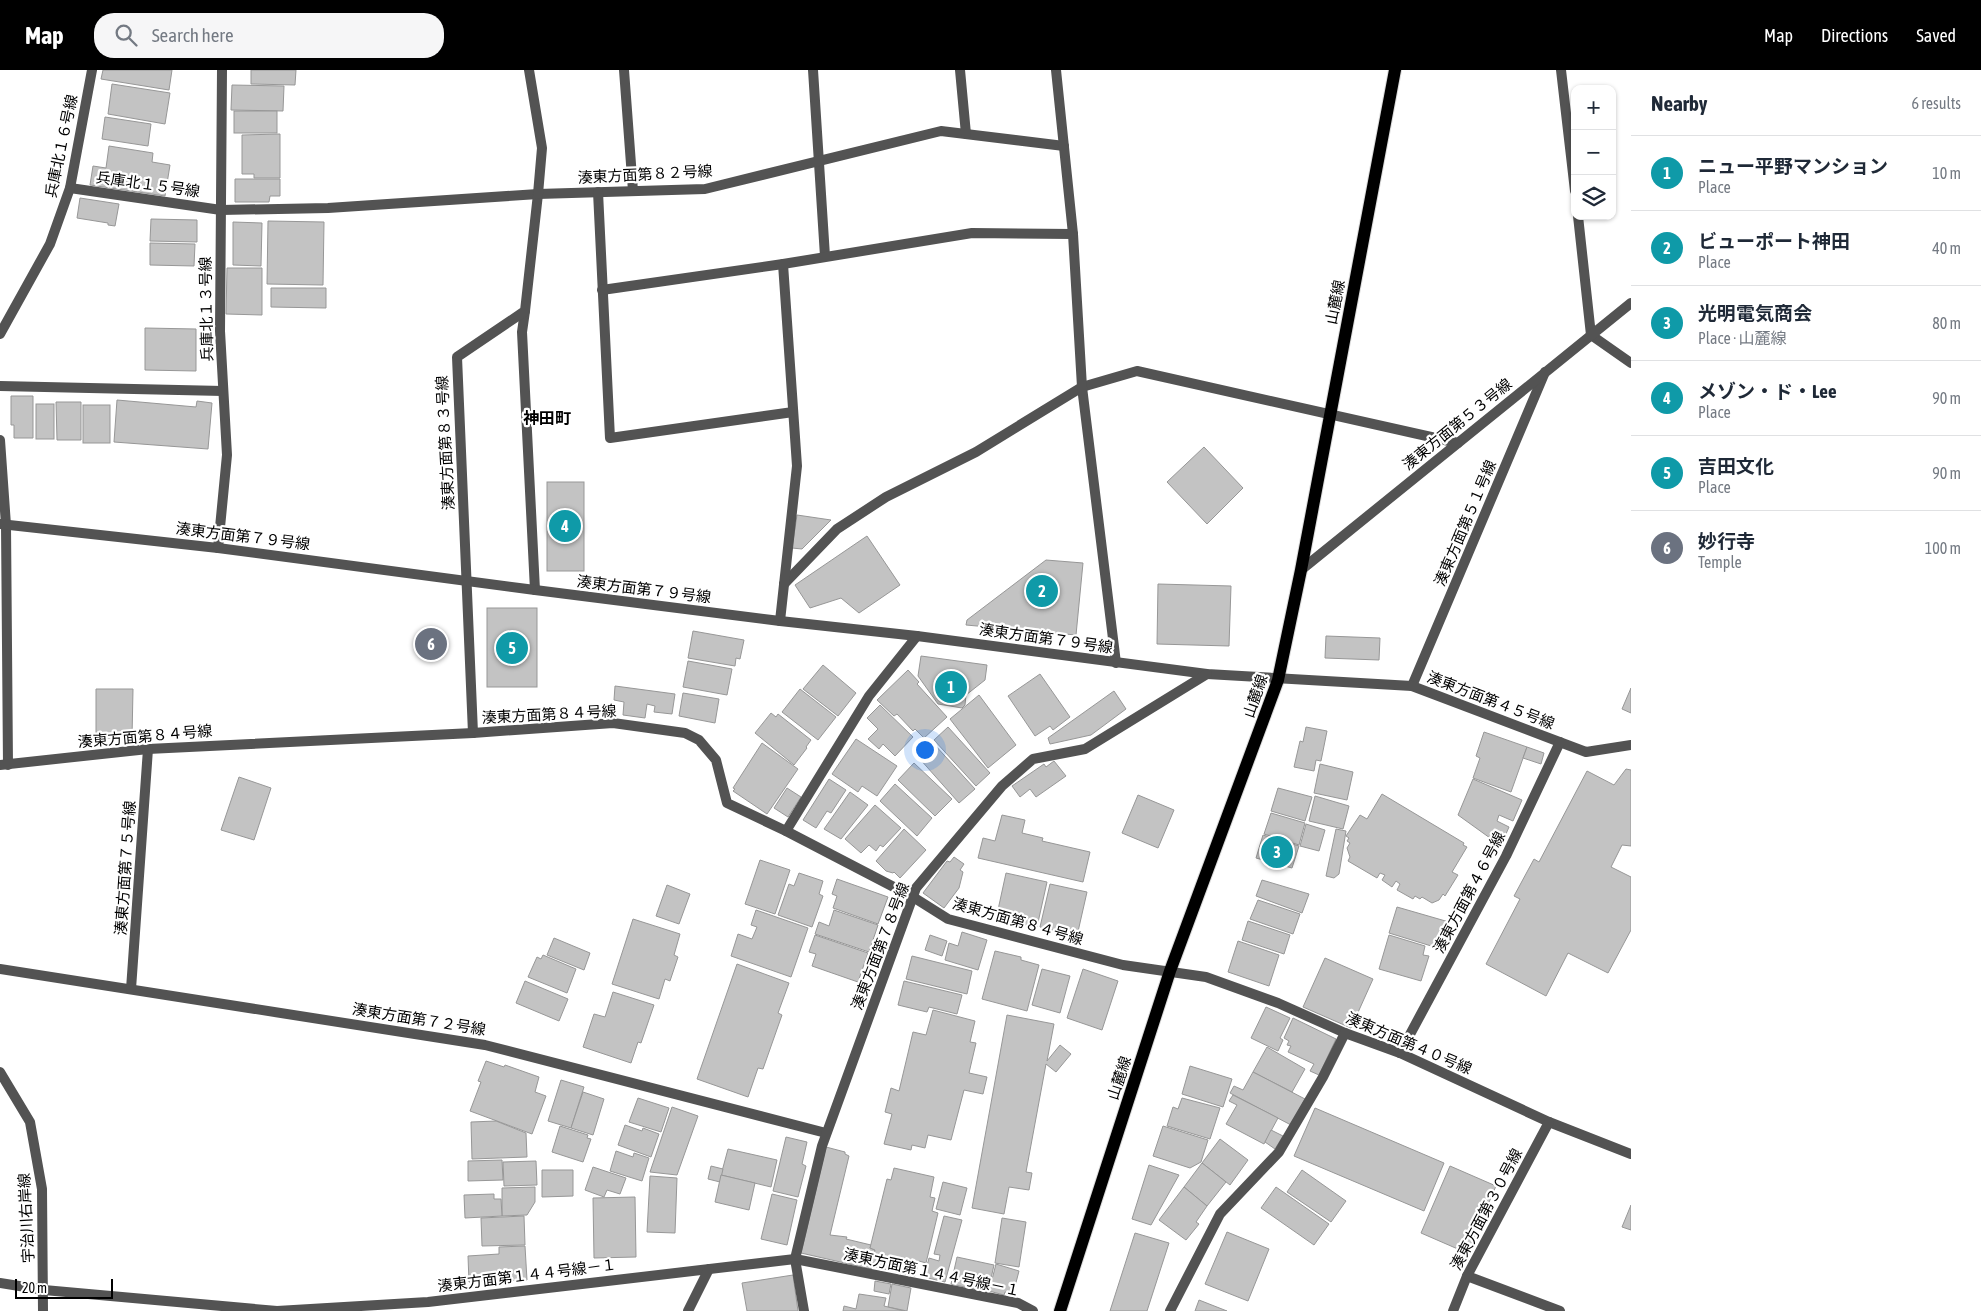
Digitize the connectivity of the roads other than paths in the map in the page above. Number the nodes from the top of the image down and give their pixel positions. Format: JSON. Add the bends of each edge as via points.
{"nodes":[{"id":1,"x":92,"y":70,"type":"edge"},
{"id":2,"x":222,"y":70,"type":"edge"},
{"id":3,"x":529,"y":70,"type":"edge"},
{"id":4,"x":624,"y":70,"type":"edge"},
{"id":5,"x":813,"y":70,"type":"edge"},
{"id":6,"x":960,"y":70,"type":"edge"},
{"id":7,"x":1056,"y":70,"type":"edge"},
{"id":8,"x":1395,"y":70,"type":"edge"},
{"id":9,"x":1561,"y":70,"type":"edge"},
{"id":10,"x":966,"y":134,"type":"junction"},
{"id":11,"x":1064,"y":146,"type":"junction"},
{"id":12,"x":819,"y":161,"type":"junction"},
{"id":13,"x":1573,"y":175,"type":"edge"},
{"id":14,"x":70,"y":188,"type":"junction"},
{"id":15,"x":633,"y":191,"type":"junction"},
{"id":16,"x":598,"y":192,"type":"junction"},
{"id":17,"x":538,"y":194,"type":"junction"},
{"id":18,"x":220,"y":210,"type":"junction"},
{"id":19,"x":1578,"y":220,"type":"edge"},
{"id":20,"x":1073,"y":234,"type":"junction"},
{"id":21,"x":825,"y":256,"type":"junction"},
{"id":22,"x":783,"y":264,"type":"junction"},
{"id":23,"x":602,"y":290,"type":"junction"},
{"id":24,"x":1631,"y":302,"type":"edge"},
{"id":25,"x":524,"y":311,"type":"junction"},
{"id":26,"x":0,"y":334,"type":"edge"},
{"id":27,"x":1591,"y":335,"type":"junction"},
{"id":28,"x":1631,"y":363,"type":"edge"},
{"id":29,"x":1546,"y":372,"type":"junction"},
{"id":30,"x":0,"y":386,"type":"edge"},
{"id":31,"x":1082,"y":387,"type":"junction"},
{"id":32,"x":223,"y":391,"type":"junction"},
{"id":33,"x":793,"y":412,"type":"junction"},
{"id":34,"x":1331,"y":414,"type":"junction"},
{"id":35,"x":0,"y":440,"type":"edge"},
{"id":36,"x":1458,"y":443,"type":"junction"},
{"id":37,"x":3,"y":525,"type":"edge"},
{"id":38,"x":218,"y":548,"type":"junction"},
{"id":39,"x":1301,"y":570,"type":"junction"},
{"id":40,"x":466,"y":580,"type":"junction"},
{"id":41,"x":784,"y":584,"type":"junction"},
{"id":42,"x":535,"y":590,"type":"junction"},
{"id":43,"x":780,"y":621,"type":"junction"},
{"id":44,"x":917,"y":636,"type":"junction"},
{"id":45,"x":1116,"y":663,"type":"junction"},
{"id":46,"x":1207,"y":674,"type":"junction"},
{"id":47,"x":1278,"y":680,"type":"junction"},
{"id":48,"x":1412,"y":686,"type":"junction"},
{"id":49,"x":473,"y":733,"type":"junction"},
{"id":50,"x":1560,"y":742,"type":"junction"},
{"id":51,"x":1631,"y":745,"type":"edge"},
{"id":52,"x":148,"y":749,"type":"junction"},
{"id":53,"x":4,"y":765,"type":"edge"},
{"id":54,"x":786,"y":831,"type":"junction"},
{"id":55,"x":913,"y":897,"type":"junction"},
{"id":56,"x":0,"y":969,"type":"edge"},
{"id":57,"x":1170,"y":972,"type":"junction"},
{"id":58,"x":131,"y":989,"type":"junction"},
{"id":59,"x":1345,"y":1032,"type":"junction"},
{"id":60,"x":1400,"y":1053,"type":"junction"},
{"id":61,"x":0,"y":1072,"type":"edge"},
{"id":62,"x":1549,"y":1122,"type":"junction"},
{"id":63,"x":826,"y":1133,"type":"junction"},
{"id":64,"x":1631,"y":1154,"type":"edge"},
{"id":65,"x":795,"y":1259,"type":"junction"},
{"id":66,"x":709,"y":1268,"type":"junction"},
{"id":67,"x":1467,"y":1276,"type":"junction"},
{"id":68,"x":0,"y":1283,"type":"edge"},
{"id":69,"x":44,"y":1290,"type":"junction"},
{"id":70,"x":43,"y":1311,"type":"edge"},
{"id":71,"x":688,"y":1311,"type":"edge"},
{"id":72,"x":804,"y":1311,"type":"edge"},
{"id":73,"x":1033,"y":1311,"type":"edge"},
{"id":74,"x":1060,"y":1311,"type":"edge"},
{"id":75,"x":1170,"y":1311,"type":"edge"},
{"id":76,"x":1453,"y":1311,"type":"edge"},
{"id":77,"x":1560,"y":1311,"type":"edge"}],
"edges":[{"from":1,"to":14,"type":"street","name":"兵庫北１６号線"},
{"from":2,"to":18,"type":"street","name":"兵庫北１３号線"},
{"from":3,"to":17,"type":"street","via":[[542,148]]},
{"from":4,"to":15,"type":"street"},
{"from":5,"to":12,"type":"street"},
{"from":6,"to":10,"type":"street"},
{"from":7,"to":11,"type":"street"},
{"from":8,"to":34,"type":"main road","name":"山麓線"},
{"from":9,"to":13,"type":"street"},
{"from":10,"to":11,"type":"street","name":"湊東方面第８２号線"},
{"from":10,"to":12,"type":"street","name":"湊東方面第８２号線","via":[[941,131]]},
{"from":11,"to":20,"type":"street"},
{"from":12,"to":15,"type":"street","name":"湊東方面第８２号線","via":[[705,189]]},
{"from":12,"to":21,"type":"street"},
{"from":14,"to":18,"type":"street","name":"兵庫北１５号線"},
{"from":14,"to":26,"type":"street","name":"兵庫北１６号線","via":[[50,244]]},
{"from":15,"to":16,"type":"street","name":"湊東方面第８２号線"},
{"from":16,"to":17,"type":"street","name":"湊東方面第８２号線"},
{"from":16,"to":23,"type":"street"},
{"from":17,"to":18,"type":"street","name":"湊東方面第８２号線","via":[[328,208]]},
{"from":17,"to":25,"type":"street"},
{"from":18,"to":32,"type":"street","name":"兵庫北１３号線"},
{"from":19,"to":27,"type":"street"},
{"from":20,"to":21,"type":"street","via":[[972,233]]},
{"from":20,"to":31,"type":"street"},
{"from":21,"to":22,"type":"street"},
{"from":22,"to":23,"type":"street"},
{"from":22,"to":33,"type":"street"},
{"from":23,"to":33,"type":"street","via":[[610,438]]},
{"from":24,"to":27,"type":"street","name":"湊東方面第５３号線"},
{"from":25,"to":40,"type":"street","name":"湊東方面第８３号線","via":[[456,357]]},
{"from":25,"to":42,"type":"street","via":[[522,332]]},
{"from":27,"to":28,"type":"street"},
{"from":27,"to":29,"type":"street","name":"湊東方面第５３号線"},
{"from":29,"to":36,"type":"street","name":"湊東方面第５３号線"},
{"from":29,"to":48,"type":"street","name":"湊東方面第５１号線"},
{"from":30,"to":32,"type":"street"},
{"from":31,"to":34,"type":"street","via":[[1137,371]]},
{"from":31,"to":41,"type":"street","via":[[976,452],[886,497],[837,528]]},
{"from":31,"to":45,"type":"street"},
{"from":32,"to":38,"type":"street","name":"兵庫北１３号線","via":[[227,455]]},
{"from":33,"to":41,"type":"street","via":[[796,466]]},
{"from":34,"to":36,"type":"street"},
{"from":34,"to":39,"type":"main road","name":"山麓線"},
{"from":35,"to":37,"type":"street"},
{"from":36,"to":39,"type":"street","name":"湊東方面第５３号線"},
{"from":37,"to":38,"type":"street","name":"湊東方面第７９号線"},
{"from":37,"to":53,"type":"street"},
{"from":38,"to":40,"type":"street","name":"湊東方面第７９号線"},
{"from":39,"to":47,"type":"main road","name":"山麓線"},
{"from":40,"to":42,"type":"street","name":"湊東方面第７９号線"},
{"from":40,"to":49,"type":"street","name":"湊東方面第８３号線"},
{"from":41,"to":43,"type":"street"},
{"from":42,"to":43,"type":"street","name":"湊東方面第７９号線"},
{"from":43,"to":44,"type":"street","name":"湊東方面第７９号線"},
{"from":44,"to":45,"type":"street","name":"湊東方面第７９号線"},
{"from":44,"to":54,"type":"street","via":[[869,696]]},
{"from":45,"to":46,"type":"street","name":"湊東方面第７９号線"},
{"from":46,"to":47,"type":"street","name":"湊東方面第７９号線"},
{"from":46,"to":55,"type":"street","name":"湊東方面第７８号線","via":[[1085,749],[1033,759],[1002,786],[916,888]]},
{"from":47,"to":48,"type":"street","name":"湊東方面第４５号線"},
{"from":47,"to":57,"type":"main road","name":"山麓線"},
{"from":48,"to":50,"type":"street","name":"湊東方面第４５号線"},
{"from":49,"to":52,"type":"street","name":"湊東方面第８４号線"},
{"from":49,"to":54,"type":"street","name":"湊東方面第８４号線","via":[[613,723],[685,733],[699,740],[716,760],[727,804]]},
{"from":50,"to":51,"type":"street","name":"湊東方面第４５号線","via":[[1586,752]]},
{"from":50,"to":60,"type":"street","name":"湊東方面第４６号線","via":[[1506,856]]},
{"from":52,"to":53,"type":"street","name":"湊東方面第８４号線"},
{"from":52,"to":58,"type":"street","name":"湊東方面第７５号線"},
{"from":54,"to":55,"type":"street","name":"湊東方面第８４号線"},
{"from":55,"to":57,"type":"street","name":"湊東方面第８４号線","via":[[948,920],[1123,965]]},
{"from":55,"to":63,"type":"street","name":"湊東方面第７８号線"},
{"from":56,"to":58,"type":"street","name":"湊東方面第７２号線"},
{"from":57,"to":59,"type":"street","name":"湊東方面第４０号線","via":[[1206,977]]},
{"from":57,"to":74,"type":"main road","name":"山麓線"},
{"from":58,"to":63,"type":"street","name":"湊東方面第７２号線","via":[[485,1045]]},
{"from":59,"to":60,"type":"street","name":"湊東方面第４０号線"},
{"from":59,"to":75,"type":"street","via":[[1323,1078],[1279,1152],[1220,1214]]},
{"from":60,"to":62,"type":"street","name":"湊東方面第４０号線"},
{"from":61,"to":69,"type":"street","name":"宇治川右岸線","via":[[30,1122],[42,1189]]},
{"from":62,"to":64,"type":"street","name":"湊東方面第４０号線"},
{"from":62,"to":67,"type":"street","name":"湊東方面第３０号線"},
{"from":63,"to":65,"type":"street","name":"湊東方面第７８号線"},
{"from":65,"to":66,"type":"street","name":"湊東方面第１４４号線－１"},
{"from":65,"to":72,"type":"street","name":"湊東方面第７８号線"},
{"from":65,"to":73,"type":"street","name":"湊東方面第１４４号線－１","via":[[1018,1303]]},
{"from":66,"to":69,"type":"street","name":"湊東方面第１４４号線－１","via":[[428,1302],[277,1311]]},
{"from":66,"to":71,"type":"street"},
{"from":67,"to":76,"type":"street","name":"湊東方面第３０号線"},
{"from":67,"to":77,"type":"street"},
{"from":68,"to":69,"type":"street","name":"湊東方面第１４４号線－１"},
{"from":69,"to":70,"type":"street","name":"宇治川右岸線"}]}
